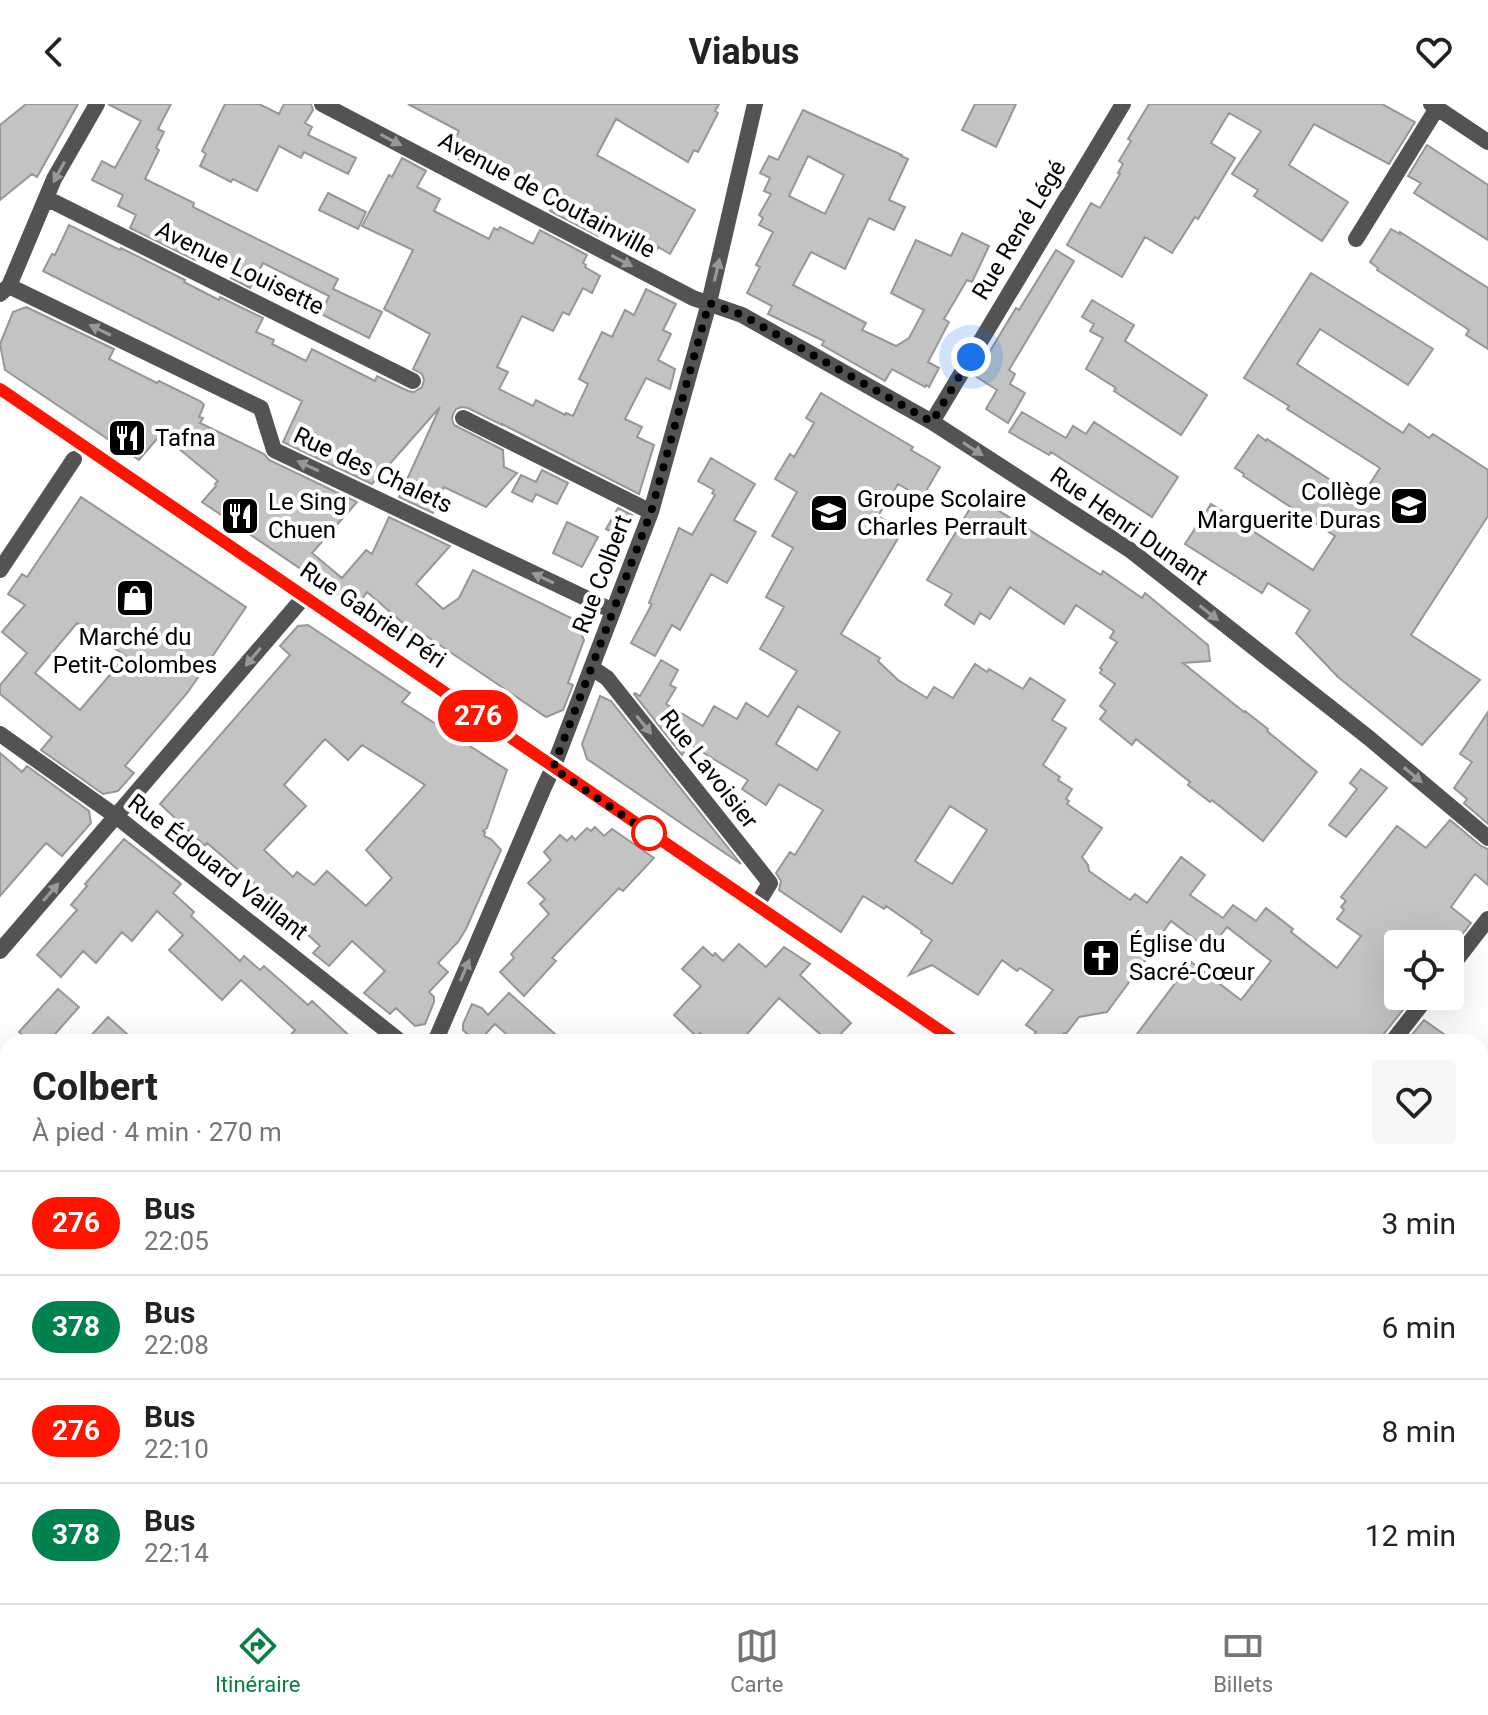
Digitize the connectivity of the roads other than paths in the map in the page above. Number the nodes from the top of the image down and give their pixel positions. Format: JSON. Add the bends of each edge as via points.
{"nodes":[{"id":1,"x":97,"y":104,"type":"edge"},
{"id":2,"x":322,"y":104,"type":"edge"},
{"id":3,"x":755,"y":104,"type":"edge"},
{"id":4,"x":1123,"y":104,"type":"edge"},
{"id":5,"x":1434,"y":106,"type":"edge"},
{"id":6,"x":1488,"y":142,"type":"edge"},
{"id":7,"x":46,"y":198,"type":"junction"},
{"id":8,"x":1356,"y":239,"type":"dead end"},
{"id":9,"x":5,"y":290,"type":"edge"},
{"id":10,"x":709,"y":303,"type":"junction"},
{"id":11,"x":413,"y":381,"type":"dead end"},
{"id":12,"x":0,"y":389,"type":"edge"},
{"id":13,"x":463,"y":418,"type":"dead end"},
{"id":14,"x":932,"y":422,"type":"junction"},
{"id":15,"x":74,"y":459,"type":"dead end"},
{"id":16,"x":651,"y":512,"type":"junction"},
{"id":17,"x":0,"y":570,"type":"edge"},
{"id":18,"x":304,"y":597,"type":"junction"},
{"id":19,"x":613,"y":611,"type":"junction"},
{"id":20,"x":592,"y":668,"type":"junction"},
{"id":21,"x":0,"y":734,"type":"edge"},
{"id":22,"x":553,"y":768,"type":"junction"},
{"id":23,"x":117,"y":817,"type":"junction"},
{"id":24,"x":1488,"y":838,"type":"edge"},
{"id":25,"x":756,"y":906,"type":"junction"},
{"id":26,"x":1488,"y":919,"type":"edge"},
{"id":27,"x":1464,"y":950,"type":"edge"},
{"id":28,"x":0,"y":951,"type":"edge"},
{"id":29,"x":1417,"y":1010,"type":"edge"},
{"id":30,"x":391,"y":1034,"type":"edge"},
{"id":31,"x":438,"y":1034,"type":"edge"},
{"id":32,"x":945,"y":1034,"type":"edge"},
{"id":33,"x":1398,"y":1034,"type":"edge"}],
"edges":[{"from":1,"to":7,"type":"street","one_way":true},
{"from":2,"to":10,"type":"street","name":"Avenue de Coutainville","one_way":true},
{"from":10,"to":3,"type":"street","name":"Rue Colbert","one_way":true},
{"from":4,"to":14,"type":"street","name":"Rue René Légé"},
{"from":5,"to":6,"type":"street"},
{"from":5,"to":8,"type":"street"},
{"from":7,"to":9,"type":"street"},
{"from":7,"to":11,"type":"street","name":"Avenue Louisette"},
{"from":19,"to":9,"type":"street","name":"Rue des Chalets","one_way":true,"via":[[274,450],[261,408]]},
{"from":10,"to":14,"type":"street","name":"Rue Henri Dunant","via":[[742,315]]},
{"from":10,"to":16,"type":"street","name":"Rue Colbert"},
{"from":12,"to":18,"type":"main road","name":"Rue Gabriel Péri"},
{"from":13,"to":16,"type":"street"},
{"from":14,"to":24,"type":"street","name":"Rue Henri Dunant","one_way":true,"via":[[1130,550]]},
{"from":15,"to":17,"type":"street"},
{"from":16,"to":19,"type":"street","name":"Rue Colbert"},
{"from":18,"to":22,"type":"main road","name":"Rue Gabriel Péri"},
{"from":18,"to":23,"type":"street","one_way":true},
{"from":19,"to":20,"type":"street","name":"Rue Colbert"},
{"from":20,"to":22,"type":"street","name":"Rue Colbert"},
{"from":20,"to":25,"type":"street","name":"Rue Lavoisier","one_way":true,"via":[[607,678],[770,883]]},
{"from":21,"to":23,"type":"street","name":"Rue Édouard Vaillant"},
{"from":22,"to":25,"type":"main road","name":"Rue Gabriel Péri"},
{"from":31,"to":22,"type":"street","name":"Rue Colbert","one_way":true},
{"from":28,"to":23,"type":"street","one_way":true},
{"from":23,"to":30,"type":"street","name":"Rue Édouard Vaillant"},
{"from":25,"to":32,"type":"main road","name":"Rue Gabriel Péri"},
{"from":26,"to":27,"type":"street"},
{"from":29,"to":33,"type":"street"}]}
